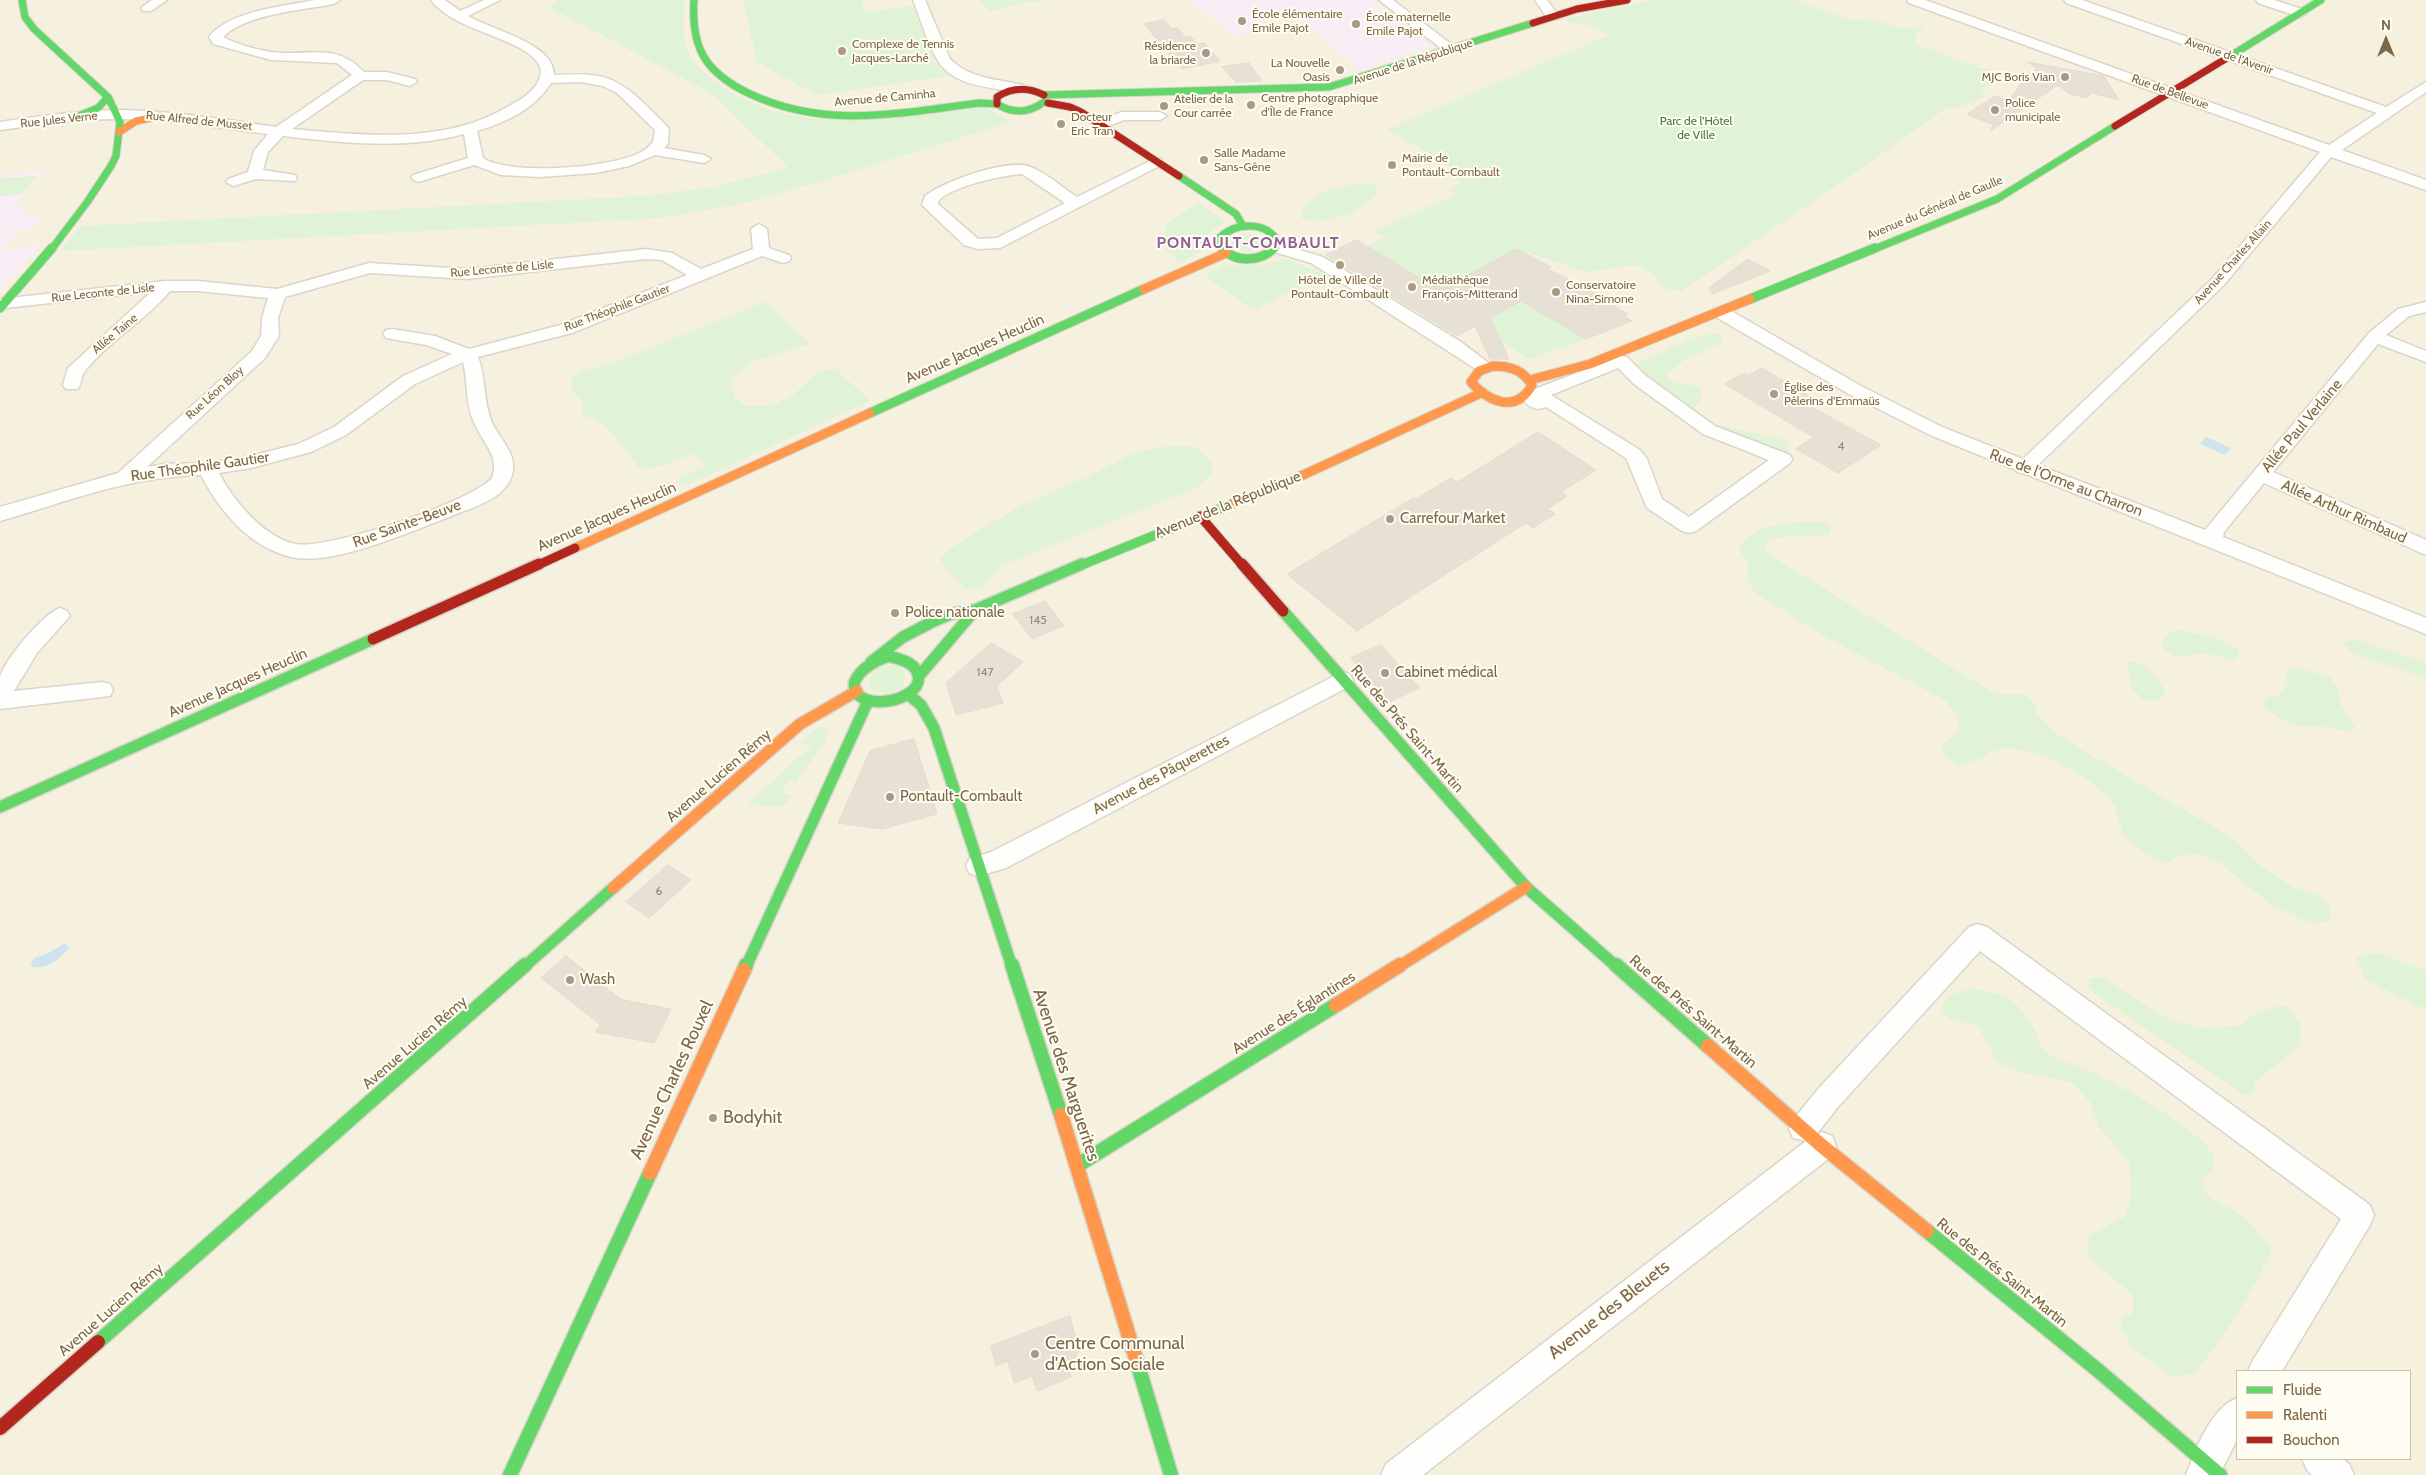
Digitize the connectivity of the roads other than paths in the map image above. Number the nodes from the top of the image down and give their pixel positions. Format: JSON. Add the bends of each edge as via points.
{"nodes":[{"id":1,"x":22,"y":0,"type":"edge"},
{"id":2,"x":161,"y":0,"type":"edge"},
{"id":3,"x":263,"y":0,"type":"edge"},
{"id":4,"x":334,"y":0,"type":"edge"},
{"id":5,"x":437,"y":0,"type":"edge"},
{"id":6,"x":494,"y":0,"type":"edge"},
{"id":7,"x":694,"y":0,"type":"edge"},
{"id":8,"x":703,"y":0,"type":"edge"},
{"id":9,"x":919,"y":0,"type":"edge"},
{"id":10,"x":1385,"y":0,"type":"edge"},
{"id":11,"x":1541,"y":0,"type":"edge"},
{"id":12,"x":1627,"y":0,"type":"edge"},
{"id":13,"x":1913,"y":0,"type":"edge"},
{"id":14,"x":2070,"y":0,"type":"edge"},
{"id":15,"x":2262,"y":0,"type":"edge"},
{"id":16,"x":2321,"y":0,"type":"edge"},
{"id":17,"x":147,"y":8,"type":"dead end"},
{"id":18,"x":2301,"y":13,"type":"junction"},
{"id":19,"x":262,"y":14,"type":"junction"},
{"id":20,"x":459,"y":16,"type":"junction"},
{"id":21,"x":1553,"y":16,"type":"junction"},
{"id":22,"x":1452,"y":50,"type":"junction"},
{"id":23,"x":2229,"y":56,"type":"junction"},
{"id":24,"x":360,"y":76,"type":"junction"},
{"id":25,"x":547,"y":79,"type":"junction"},
{"id":26,"x":410,"y":82,"type":"dead end"},
{"id":27,"x":2426,"y":86,"type":"edge"},
{"id":28,"x":1018,"y":88,"type":"junction"},
{"id":29,"x":2169,"y":92,"type":"junction"},
{"id":30,"x":108,"y":97,"type":"junction"},
{"id":31,"x":1044,"y":98,"type":"junction"},
{"id":32,"x":997,"y":101,"type":"junction"},
{"id":33,"x":2388,"y":112,"type":"junction"},
{"id":34,"x":118,"y":114,"type":"junction"},
{"id":35,"x":160,"y":116,"type":"junction"},
{"id":36,"x":1160,"y":116,"type":"dead end"},
{"id":37,"x":76,"y":117,"type":"junction"},
{"id":38,"x":1100,"y":125,"type":"junction"},
{"id":39,"x":0,"y":126,"type":"edge"},
{"id":40,"x":470,"y":129,"type":"junction"},
{"id":41,"x":280,"y":131,"type":"junction"},
{"id":42,"x":119,"y":132,"type":"junction"},
{"id":43,"x":656,"y":150,"type":"junction"},
{"id":44,"x":2331,"y":150,"type":"junction"},
{"id":45,"x":704,"y":159,"type":"dead end"},
{"id":46,"x":476,"y":160,"type":"junction"},
{"id":47,"x":1156,"y":162,"type":"junction"},
{"id":48,"x":255,"y":174,"type":"junction"},
{"id":49,"x":290,"y":178,"type":"dead end"},
{"id":50,"x":418,"y":178,"type":"dead end"},
{"id":51,"x":232,"y":182,"type":"dead end"},
{"id":52,"x":2426,"y":185,"type":"edge"},
{"id":53,"x":1076,"y":203,"type":"junction"},
{"id":54,"x":1243,"y":226,"type":"junction"},
{"id":55,"x":759,"y":229,"type":"dead end"},
{"id":56,"x":1278,"y":248,"type":"junction"},
{"id":57,"x":762,"y":251,"type":"junction"},
{"id":58,"x":1226,"y":253,"type":"junction"},
{"id":59,"x":783,"y":258,"type":"dead end"},
{"id":60,"x":700,"y":275,"type":"junction"},
{"id":61,"x":165,"y":286,"type":"junction"},
{"id":62,"x":278,"y":294,"type":"junction"},
{"id":63,"x":2,"y":305,"type":"edge"},
{"id":64,"x":2426,"y":307,"type":"edge"},
{"id":65,"x":1720,"y":312,"type":"junction"},
{"id":66,"x":392,"y":334,"type":"dead end"},
{"id":67,"x":2376,"y":337,"type":"junction"},
{"id":68,"x":468,"y":354,"type":"junction"},
{"id":69,"x":2426,"y":357,"type":"edge"},
{"id":70,"x":1625,"y":365,"type":"joint"},
{"id":71,"x":1485,"y":367,"type":"junction"},
{"id":72,"x":1530,"y":380,"type":"junction"},
{"id":73,"x":72,"y":385,"type":"dead end"},
{"id":74,"x":1479,"y":394,"type":"junction"},
{"id":75,"x":2024,"y":468,"type":"junction"},
{"id":76,"x":207,"y":469,"type":"junction"},
{"id":77,"x":2262,"y":475,"type":"junction"},
{"id":78,"x":125,"y":477,"type":"junction"},
{"id":79,"x":0,"y":514,"type":"edge"},
{"id":80,"x":1200,"y":516,"type":"junction"},
{"id":81,"x":2212,"y":540,"type":"junction"},
{"id":82,"x":2426,"y":548,"type":"edge"},
{"id":83,"x":974,"y":610,"type":"junction"},
{"id":84,"x":60,"y":616,"type":"dead end"},
{"id":85,"x":2426,"y":626,"type":"edge"},
{"id":86,"x":871,"y":662,"type":"junction"},
{"id":87,"x":920,"y":676,"type":"junction"},
{"id":88,"x":1342,"y":680,"type":"junction"},
{"id":89,"x":102,"y":690,"type":"dead end"},
{"id":90,"x":857,"y":691,"type":"junction"},
{"id":91,"x":909,"y":694,"type":"junction"},
{"id":92,"x":0,"y":695,"type":"edge"},
{"id":93,"x":868,"y":700,"type":"junction"},
{"id":94,"x":0,"y":701,"type":"edge"},
{"id":95,"x":0,"y":807,"type":"edge"},
{"id":96,"x":978,"y":866,"type":"junction"},
{"id":97,"x":1526,"y":887,"type":"junction"},
{"id":98,"x":1813,"y":1137,"type":"junction"},
{"id":99,"x":1078,"y":1165,"type":"junction"},
{"id":100,"x":2265,"y":1370,"type":"edge"},
{"id":101,"x":2236,"y":1415,"type":"edge"},
{"id":102,"x":0,"y":1428,"type":"edge"},
{"id":103,"x":2319,"y":1460,"type":"edge"},
{"id":104,"x":2209,"y":1471,"type":"edge"},
{"id":105,"x":510,"y":1475,"type":"edge"},
{"id":106,"x":1171,"y":1475,"type":"edge"},
{"id":107,"x":1397,"y":1475,"type":"edge"},
{"id":108,"x":2338,"y":1475,"type":"edge"}],
"edges":[{"from":1,"to":30,"type":"street","via":[[25,17],[34,29]]},
{"from":2,"to":17,"type":"street"},
{"from":3,"to":19,"type":"street"},
{"from":4,"to":19,"type":"street"},
{"from":5,"to":20,"type":"street"},
{"from":6,"to":20,"type":"street"},
{"from":7,"to":32,"type":"street","name":"Avenue de Caminha","via":[[693,42],[704,62],[734,86],[782,109],[842,116]]},
{"from":8,"to":32,"type":"street","name":"Avenue de Caminha","via":[[700,35],[710,56],[730,75],[788,104],[814,110],[848,111]]},
{"from":9,"to":28,"type":"street","via":[[949,66],[972,78]]},
{"from":10,"to":22,"type":"street"},
{"from":11,"to":21,"type":"street"},
{"from":12,"to":21,"type":"street","name":"Avenue de la République"},
{"from":13,"to":29,"type":"street","name":"Rue de Bellevue"},
{"from":14,"to":23,"type":"street","name":"Avenue de l'Avenir"},
{"from":15,"to":18,"type":"street"},
{"from":16,"to":18,"type":"street","name":"Avenue du Général de Gaulle"},
{"from":18,"to":23,"type":"street","name":"Avenue du Général de Gaulle"},
{"from":19,"to":24,"type":"street","via":[[224,29],[217,34],[218,41],[271,56],[340,59]]},
{"from":20,"to":25,"type":"street","via":[[537,54],[546,63]]},
{"from":21,"to":22,"type":"street","name":"Avenue de la République"},
{"from":22,"to":31,"type":"street","name":"Avenue de la République","via":[[1323,88]]},
{"from":23,"to":29,"type":"street","name":"Avenue du Général de Gaulle"},
{"from":23,"to":33,"type":"street","name":"Avenue de l'Avenir"},
{"from":24,"to":26,"type":"street","via":[[387,76]]},
{"from":24,"to":41,"type":"street"},
{"from":25,"to":40,"type":"street","name":"Rue Alfred de Musset","via":[[522,106]]},
{"from":25,"to":43,"type":"street","via":[[590,79],[616,86],[662,130],[663,138]]},
{"from":27,"to":33,"type":"street","name":"Avenue Charles Allain"},
{"from":28,"to":31,"type":"street","via":[[1034,89]]},
{"from":28,"to":32,"type":"street","via":[[1004,92]]},
{"from":29,"to":44,"type":"street","name":"Rue de Bellevue"},
{"from":29,"to":65,"type":"street","name":"Avenue du Général de Gaulle","via":[[1997,199]]},
{"from":30,"to":34,"type":"street"},
{"from":30,"to":37,"type":"street","via":[[98,108]]},
{"from":31,"to":32,"type":"street","via":[[1037,108],[1023,111],[1009,111]]},
{"from":31,"to":38,"type":"street","via":[[1070,107]]},
{"from":33,"to":44,"type":"street","name":"Avenue Charles Allain"},
{"from":34,"to":35,"type":"street","name":"Rue Alfred de Musset"},
{"from":34,"to":37,"type":"street","name":"Rue Jules Verne"},
{"from":34,"to":42,"type":"street"},
{"from":35,"to":41,"type":"street","name":"Rue Alfred de Musset"},
{"from":35,"to":42,"type":"street","via":[[136,121]]},
{"from":36,"to":38,"type":"street","via":[[1122,116]]},
{"from":37,"to":39,"type":"street","name":"Rue Jules Verne"},
{"from":38,"to":47,"type":"street"},
{"from":40,"to":41,"type":"street","name":"Rue Alfred de Musset","via":[[432,137],[390,140]]},
{"from":40,"to":46,"type":"street"},
{"from":41,"to":48,"type":"street","name":"Rue Alfred de Musset","via":[[260,152]]},
{"from":42,"to":63,"type":"street","via":[[116,156],[104,178],[60,239]]},
{"from":43,"to":45,"type":"street"},
{"from":43,"to":46,"type":"street","via":[[630,163],[588,169],[513,172],[491,168]]},
{"from":44,"to":52,"type":"street","name":"Rue de Bellevue"},
{"from":44,"to":75,"type":"street","name":"Avenue Charles Allain","via":[[2217,283]]},
{"from":46,"to":50,"type":"street"},
{"from":47,"to":53,"type":"street"},
{"from":47,"to":54,"type":"street","via":[[1223,204],[1236,214]]},
{"from":48,"to":49,"type":"street"},
{"from":48,"to":51,"type":"street"},
{"from":53,"to":53,"type":"street","via":[[1028,172],[1015,170],[941,190],[930,199],[930,205],[970,242],[989,245],[1000,243]]},
{"from":54,"to":56,"type":"street","via":[[1260,227],[1274,233]]},
{"from":54,"to":58,"type":"street","via":[[1227,230],[1218,239],[1220,249]]},
{"from":55,"to":57,"type":"street"},
{"from":56,"to":58,"type":"street","via":[[1255,259]]},
{"from":56,"to":71,"type":"street","via":[[1317,260]]},
{"from":57,"to":59,"type":"street"},
{"from":57,"to":60,"type":"street","name":"Rue Théophile Gautier"},
{"from":58,"to":95,"type":"street","name":"Avenue Jacques Heuclin"},
{"from":60,"to":62,"type":"street","name":"Rue Leconte de Lisle","via":[[666,256],[646,254],[467,274],[369,268]]},
{"from":60,"to":68,"type":"street","name":"Rue Théophile Gautier","via":[[566,328]]},
{"from":61,"to":62,"type":"street","name":"Rue Leconte de Lisle"},
{"from":61,"to":63,"type":"street","name":"Rue Leconte de Lisle"},
{"from":61,"to":73,"type":"street","name":"Allée Taine","via":[[150,304],[74,372]]},
{"from":62,"to":78,"type":"street","name":"Rue Léon Bloy","via":[[270,318],[270,336],[259,354]]},
{"from":64,"to":67,"type":"street","name":"Allée Paul Verlaine","via":[[2415,307],[2397,314]]},
{"from":65,"to":72,"type":"street","name":"Avenue du Général de Gaulle","via":[[1590,364]]},
{"from":65,"to":75,"type":"street","name":"Rue de l'Orme au Charron","via":[[1855,390],[1928,427]]},
{"from":66,"to":68,"type":"street","via":[[429,340]]},
{"from":67,"to":69,"type":"street"},
{"from":67,"to":77,"type":"street","name":"Allée Paul Verlaine"},
{"from":68,"to":76,"type":"street","name":"Rue Théophile Gautier","via":[[409,380],[340,431],[321,441],[286,454]]},
{"from":68,"to":76,"type":"street","name":"Rue Sainte-Beuve","via":[[476,369],[482,421],[502,457],[504,468],[498,484],[480,497],[346,546],[314,552],[295,551],[281,546],[240,516],[216,487]]},
{"from":70,"to":70,"type":"street","via":[[1640,380],[1709,430],[1783,459],[1690,526],[1654,503],[1638,459],[1633,454],[1547,400],[1538,404],[1532,399],[1621,361]]},
{"from":71,"to":72,"type":"street","via":[[1511,367]]},
{"from":71,"to":74,"type":"street","via":[[1473,376],[1471,382]]},
{"from":72,"to":74,"type":"street","via":[[1532,390],[1522,399],[1496,401]]},
{"from":74,"to":80,"type":"street","name":"Avenue de la République","via":[[1311,471]]},
{"from":75,"to":81,"type":"street","name":"Rue de l'Orme au Charron"},
{"from":76,"to":78,"type":"street","name":"Rue Théophile Gautier","via":[[165,470]]},
{"from":77,"to":81,"type":"street","name":"Allée Paul Verlaine","via":[[2215,530]]},
{"from":77,"to":82,"type":"street","name":"Allée Arthur Rimbaud"},
{"from":78,"to":79,"type":"street","name":"Rue Théophile Gautier"},
{"from":80,"to":83,"type":"street","name":"Avenue de la République"},
{"from":80,"to":88,"type":"street","name":"Rue des Prés Saint-Martin","via":[[1317,647]]},
{"from":81,"to":85,"type":"street","name":"Rue de l'Orme au Charron"},
{"from":83,"to":86,"type":"street","name":"Avenue de la République","via":[[932,622],[903,637]]},
{"from":83,"to":87,"type":"street","name":"Avenue de la République"},
{"from":84,"to":92,"type":"street","via":[[29,647]]},
{"from":86,"to":87,"type":"street","via":[[899,657],[914,664]]},
{"from":86,"to":90,"type":"street","via":[[858,675]]},
{"from":87,"to":91,"type":"street","via":[[915,689]]},
{"from":88,"to":96,"type":"street","name":"Avenue des Pâquerettes","via":[[997,861]]},
{"from":88,"to":97,"type":"street","name":"Rue des Prés Saint-Martin"},
{"from":89,"to":94,"type":"street"},
{"from":90,"to":93,"type":"street"},
{"from":90,"to":102,"type":"street","name":"Avenue Lucien Rémy","via":[[800,724]]},
{"from":91,"to":93,"type":"street","via":[[884,703]]},
{"from":91,"to":96,"type":"street","name":"Avenue des Marguerites","via":[[918,700],[934,728]]},
{"from":93,"to":105,"type":"street","name":"Avenue Charles Rouxel"},
{"from":96,"to":99,"type":"street","name":"Avenue des Marguerites"},
{"from":97,"to":98,"type":"street","name":"Rue des Prés Saint-Martin"},
{"from":97,"to":99,"type":"street","name":"Avenue des Églantines"},
{"from":98,"to":100,"type":"street","name":"Avenue des Bleuets","via":[[1828,1098],[1978,935],[2360,1215]]},
{"from":98,"to":104,"type":"street","name":"Rue des Prés Saint-Martin","via":[[2100,1372]]},
{"from":98,"to":107,"type":"street","name":"Avenue des Bleuets"},
{"from":99,"to":106,"type":"street","name":"Avenue des Marguerites"},
{"from":101,"to":104,"type":"street","via":[[2222,1434]]},
{"from":103,"to":108,"type":"street"}]}
